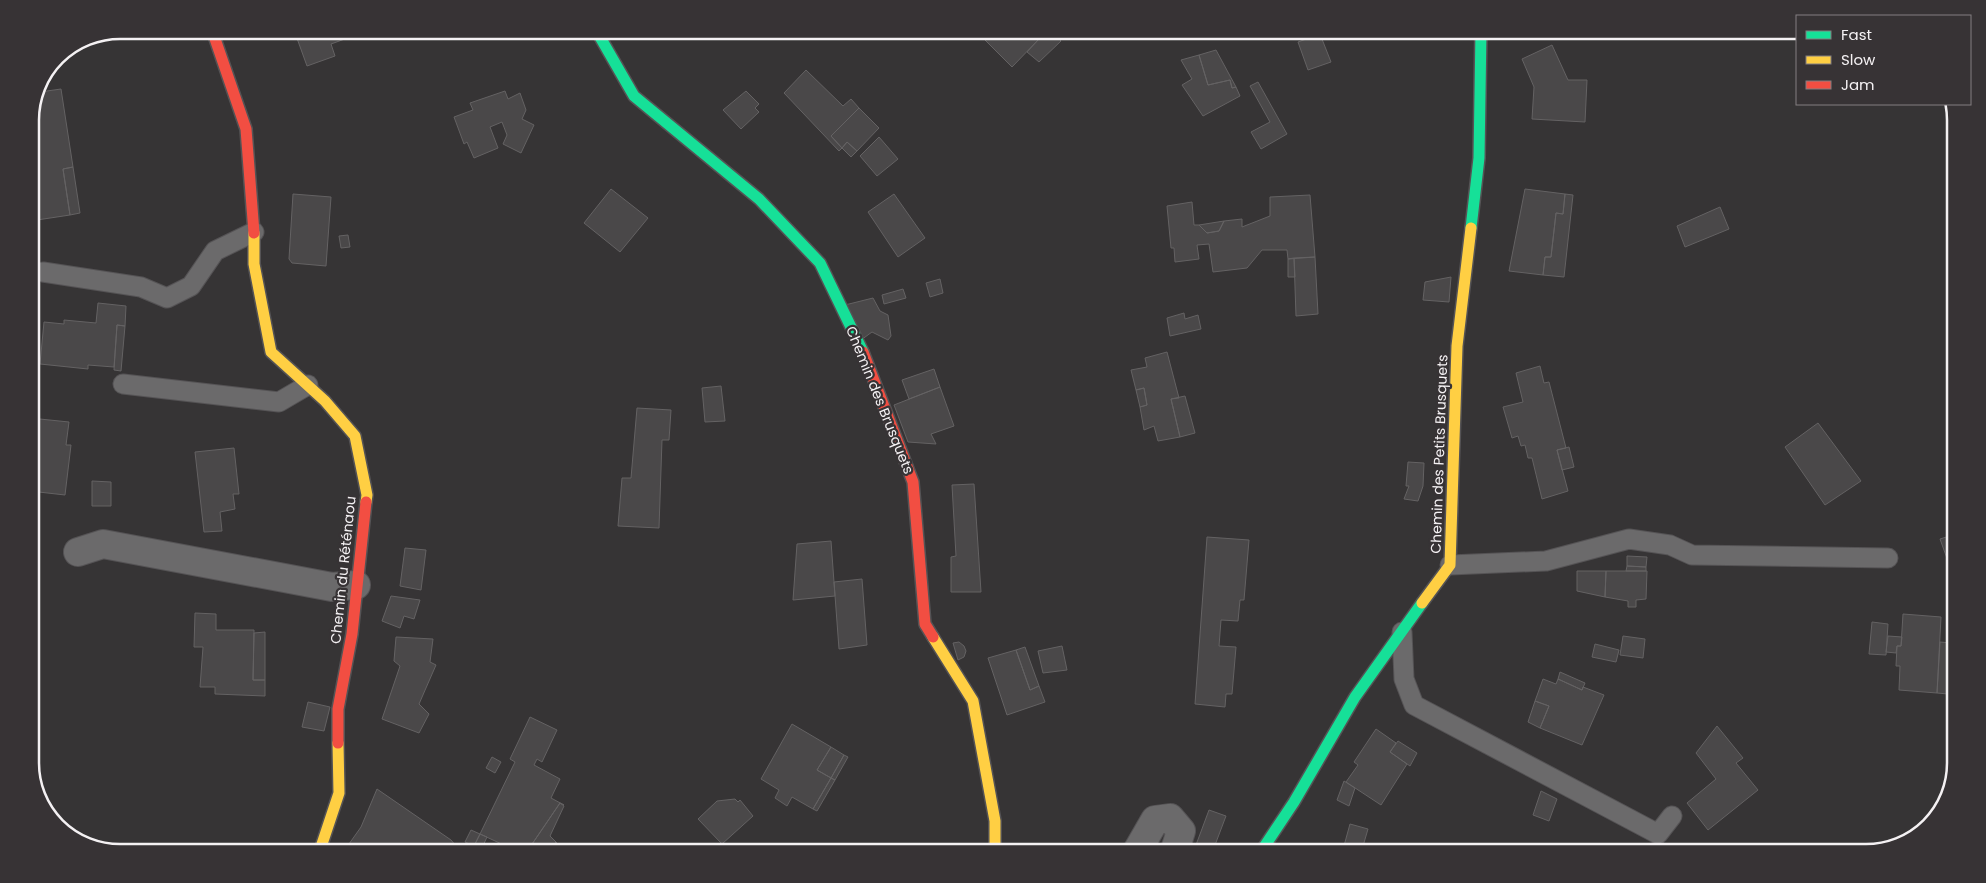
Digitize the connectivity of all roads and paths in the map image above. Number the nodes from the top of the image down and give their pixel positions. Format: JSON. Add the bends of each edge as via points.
{"nodes":[{"id":1,"x":215,"y":39,"type":"edge"},
{"id":2,"x":601,"y":39,"type":"edge"},
{"id":3,"x":1481,"y":39,"type":"edge"},
{"id":4,"x":254,"y":232,"type":"junction"},
{"id":5,"x":44,"y":272,"type":"dead end"},
{"id":6,"x":123,"y":384,"type":"dead end"},
{"id":7,"x":308,"y":385,"type":"junction"},
{"id":8,"x":78,"y":552,"type":"dead end"},
{"id":9,"x":1888,"y":558,"type":"dead end"},
{"id":10,"x":1450,"y":565,"type":"junction"},
{"id":11,"x":356,"y":585,"type":"junction"},
{"id":12,"x":1402,"y":632,"type":"junction"},
{"id":13,"x":1672,"y":816,"type":"dead end"},
{"id":14,"x":323,"y":844,"type":"edge"},
{"id":15,"x":995,"y":844,"type":"edge"},
{"id":16,"x":1141,"y":844,"type":"edge"},
{"id":17,"x":1177,"y":844,"type":"edge"},
{"id":18,"x":1266,"y":844,"type":"edge"}],
"edges":[{"from":1,"to":4,"type":"street","name":"Chemin du Réténaou","via":[[246,129]]},
{"from":2,"to":15,"type":"street","name":"Chemin des Brusquets","via":[[634,96],[759,199],[820,263],[858,342],[914,482],[925,624],[973,701],[995,821]]},
{"from":3,"to":10,"type":"street","name":"Chemin des Petits Brusquets","via":[[1479,158],[1457,346]]},
{"from":4,"to":5,"type":"lane","via":[[216,250],[191,286],[168,298],[141,287]]},
{"from":4,"to":7,"type":"street","name":"Chemin du Réténaou","via":[[254,264],[271,352]]},
{"from":6,"to":7,"type":"lane","via":[[279,402]]},
{"from":7,"to":11,"type":"street","name":"Chemin du Réténaou","via":[[355,436],[367,495]]},
{"from":8,"to":11,"type":"street","via":[[103,544],[332,587]]},
{"from":9,"to":10,"type":"lane","via":[[1692,555],[1670,545],[1629,539],[1546,561]]},
{"from":10,"to":12,"type":"street","name":"Chemin des Petits Brusquets"},
{"from":11,"to":14,"type":"street","name":"Chemin du Réténaou","via":[[352,634],[338,709],[339,793]]},
{"from":12,"to":13,"type":"lane","via":[[1404,679],[1414,705],[1658,834]]},
{"from":12,"to":18,"type":"street","name":"Chemin des Petits Brusquets","via":[[1355,697]]},
{"from":16,"to":17,"type":"street","via":[[1155,820],[1170,818],[1181,830]]}]}
